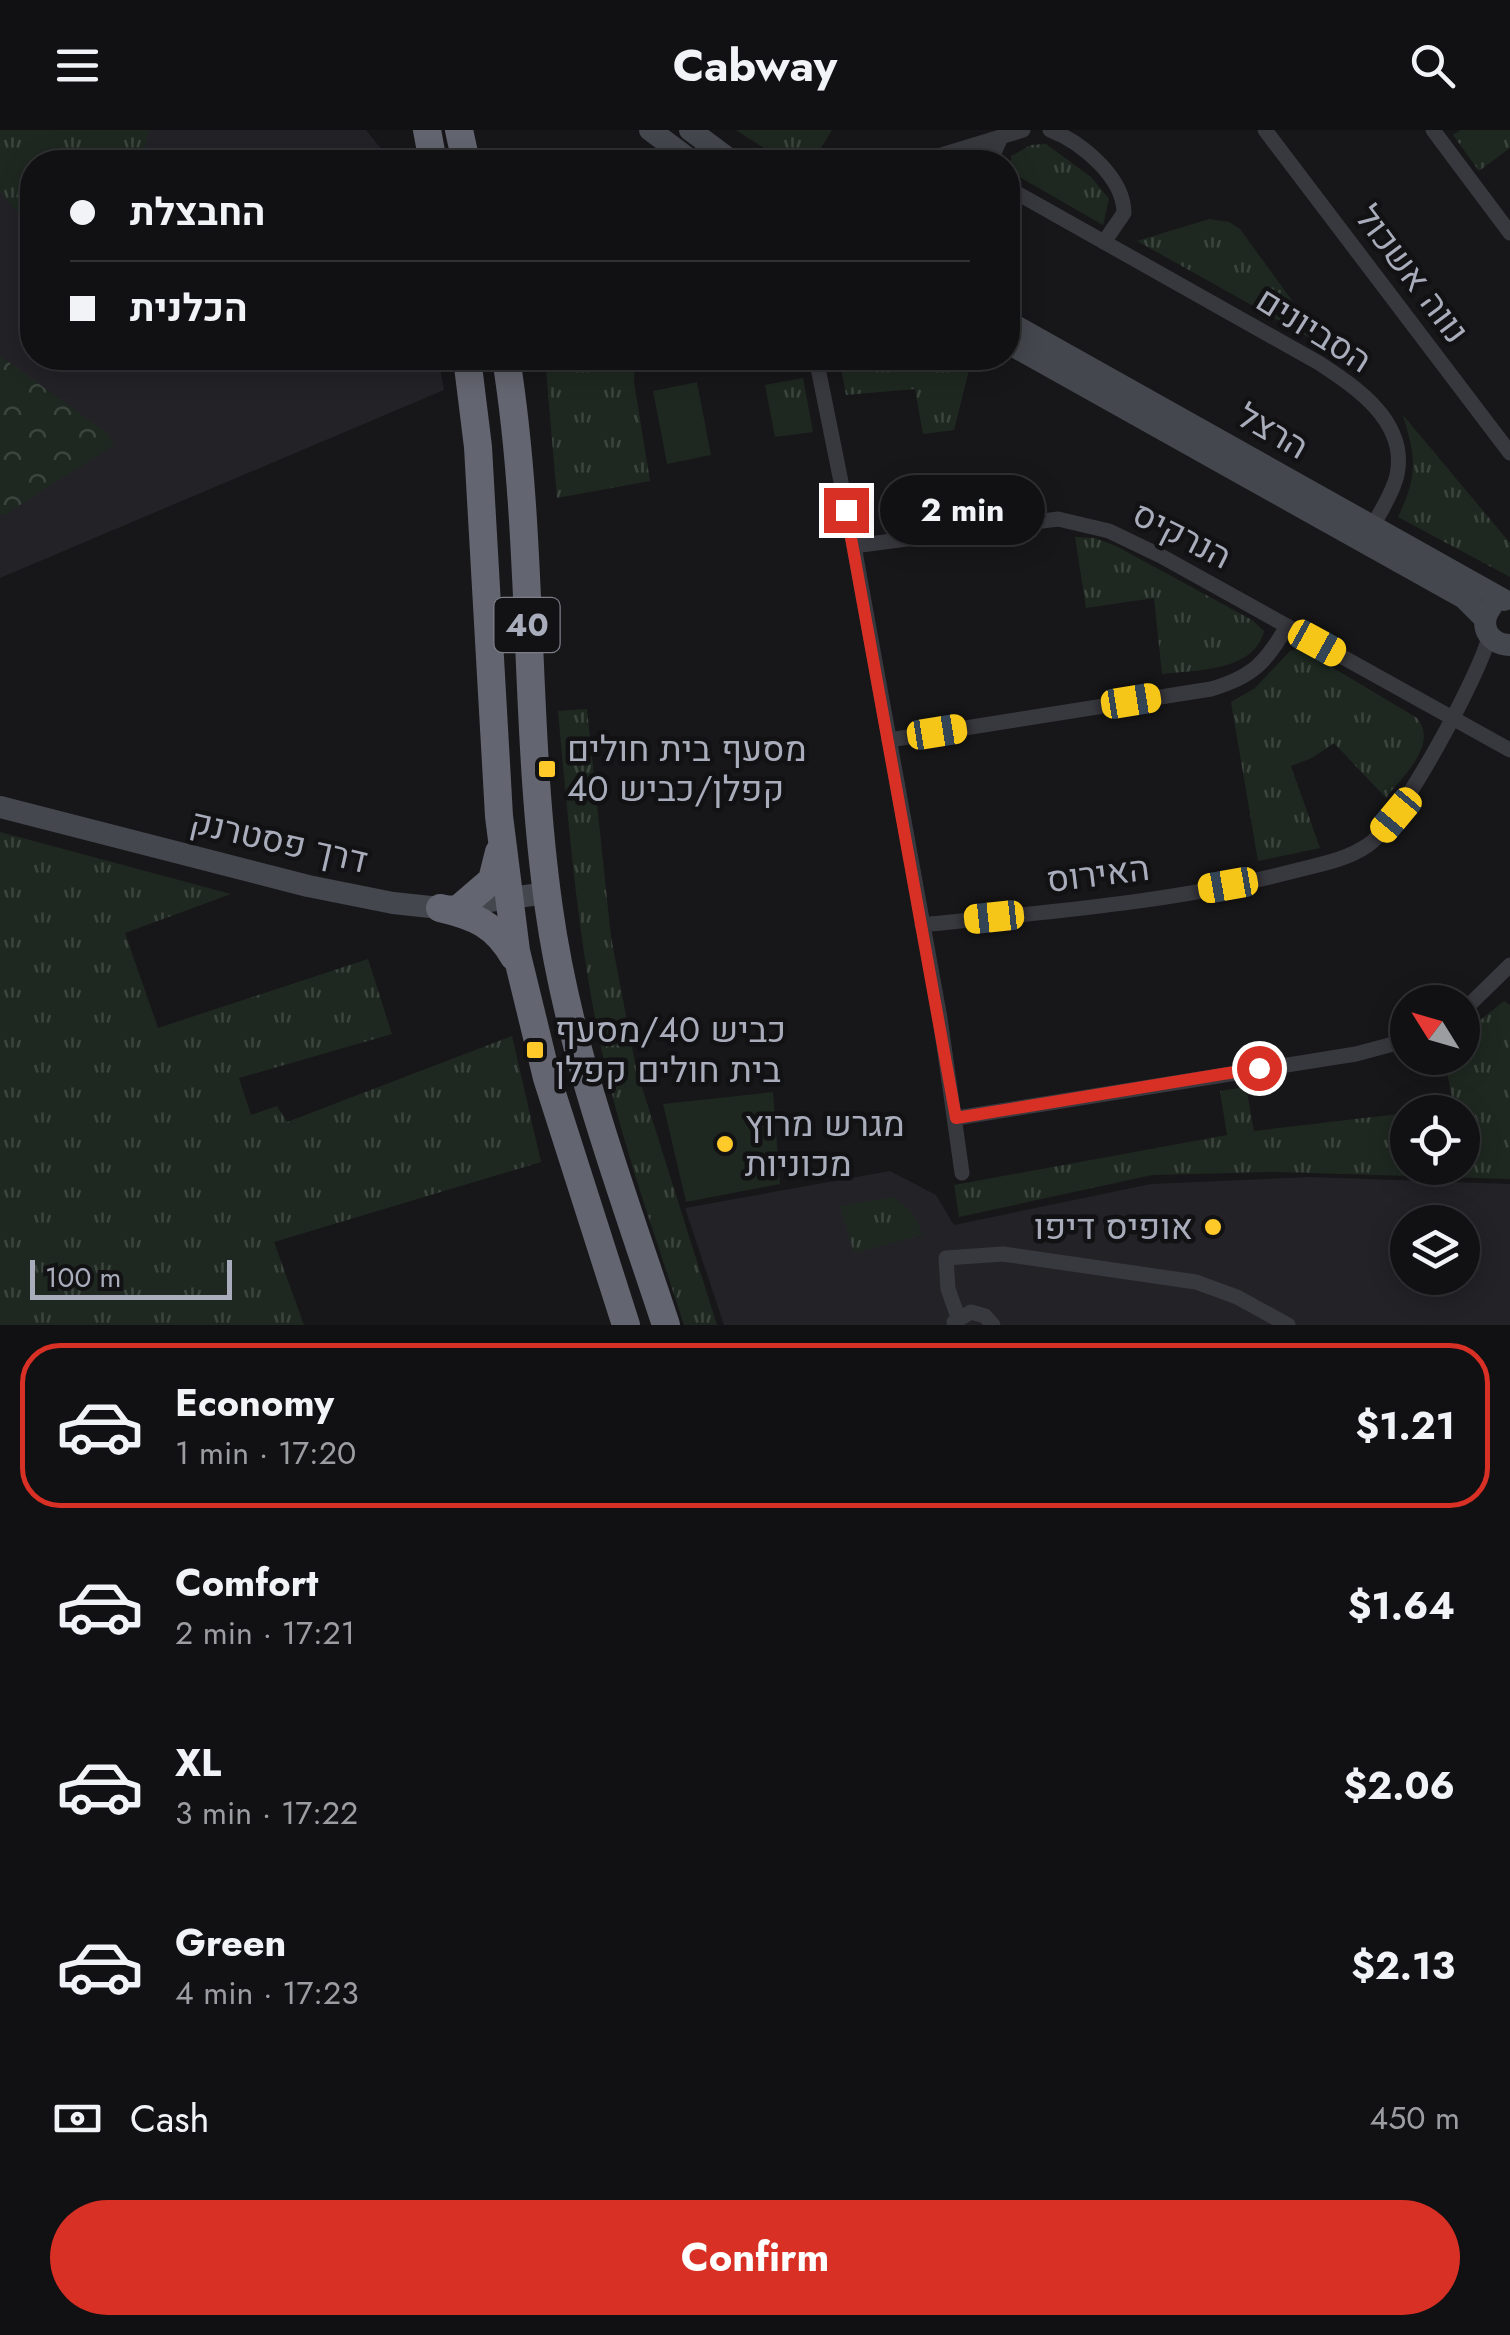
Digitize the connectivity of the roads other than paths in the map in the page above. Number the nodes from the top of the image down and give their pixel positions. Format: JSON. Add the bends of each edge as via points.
{"nodes":[{"id":1,"x":690,"y":130,"type":"edge"},
{"id":2,"x":1023,"y":130,"type":"edge"},
{"id":3,"x":1050,"y":130,"type":"edge"},
{"id":4,"x":1266,"y":130,"type":"edge"},
{"id":5,"x":1433,"y":130,"type":"edge"},
{"id":6,"x":658,"y":131,"type":"edge"},
{"id":7,"x":1002,"y":137,"type":"junction"},
{"id":8,"x":679,"y":150,"type":"edge"},
{"id":9,"x":716,"y":150,"type":"edge"},
{"id":10,"x":956,"y":150,"type":"edge"},
{"id":11,"x":996,"y":150,"type":"edge"},
{"id":12,"x":1020,"y":195,"type":"edge"},
{"id":13,"x":1510,"y":233,"type":"edge"},
{"id":14,"x":1104,"y":242,"type":"junction"},
{"id":15,"x":1020,"y":329,"type":"edge"},
{"id":16,"x":1020,"y":350,"type":"edge"},
{"id":17,"x":469,"y":370,"type":"edge"},
{"id":18,"x":507,"y":370,"type":"edge"},
{"id":19,"x":818,"y":370,"type":"edge"},
{"id":20,"x":1510,"y":453,"type":"edge"},
{"id":21,"x":1373,"y":526,"type":"junction"},
{"id":22,"x":854,"y":546,"type":"junction"},
{"id":23,"x":1507,"y":600,"type":"edge"},
{"id":24,"x":1287,"y":626,"type":"junction"},
{"id":25,"x":1498,"y":637,"type":"edge"},
{"id":26,"x":1452,"y":719,"type":"junction"},
{"id":27,"x":889,"y":740,"type":"junction"},
{"id":28,"x":1510,"y":750,"type":"edge"},
{"id":29,"x":0,"y":806,"type":"edge"},
{"id":30,"x":501,"y":831,"type":"junction"},
{"id":31,"x":547,"y":892,"type":"junction"},
{"id":32,"x":509,"y":900,"type":"junction"},
{"id":33,"x":452,"y":906,"type":"junction"},
{"id":34,"x":922,"y":925,"type":"junction"},
{"id":35,"x":1510,"y":965,"type":"edge"},
{"id":36,"x":520,"y":968,"type":"junction"},
{"id":37,"x":1480,"y":994,"type":"edge"},
{"id":38,"x":1390,"y":1045,"type":"edge"},
{"id":39,"x":956,"y":1118,"type":"junction"},
{"id":40,"x":962,"y":1173,"type":"dead end"},
{"id":41,"x":955,"y":1321,"type":"edge"},
{"id":42,"x":624,"y":1322,"type":"edge"},
{"id":43,"x":666,"y":1325,"type":"edge"},
{"id":44,"x":993,"y":1325,"type":"edge"},
{"id":45,"x":1288,"y":1325,"type":"edge"}],
"edges":[{"from":1,"to":9,"type":"street"},
{"from":2,"to":7,"type":"street"},
{"from":3,"to":14,"type":"street","via":[[1084,150],[1117,186],[1124,214]]},
{"from":4,"to":20,"type":"street","name":"נווה אשכול"},
{"from":5,"to":13,"type":"street"},
{"from":6,"to":8,"type":"street"},
{"from":7,"to":10,"type":"street"},
{"from":7,"to":11,"type":"street"},
{"from":12,"to":14,"type":"street","name":"הסביונים"},
{"from":14,"to":21,"type":"street","name":"הסביונים","via":[[1319,363],[1365,396],[1395,435],[1398,464]]},
{"from":15,"to":21,"type":"street","name":"הרצל"},
{"from":16,"to":25,"type":"street","name":"הרצל","via":[[1464,598]]},
{"from":17,"to":30,"type":"highway","number":"40"},
{"from":18,"to":31,"type":"highway","number":"40"},
{"from":19,"to":22,"type":"street"},
{"from":21,"to":23,"type":"street","name":"הרצל"},
{"from":22,"to":24,"type":"street","name":"הנרקיס","via":[[1069,521],[1161,556]]},
{"from":22,"to":27,"type":"street"},
{"from":23,"to":25,"type":"street","via":[[1491,606]]},
{"from":24,"to":26,"type":"street","name":"הנרקיס"},
{"from":24,"to":27,"type":"street","via":[[1248,676],[1211,689]]},
{"from":25,"to":26,"type":"street","name":"האירוס"},
{"from":26,"to":28,"type":"street","name":"הנרקיס"},
{"from":26,"to":34,"type":"street","name":"האירוס","via":[[1384,830],[1371,844],[1332,862],[1121,904]]},
{"from":27,"to":34,"type":"street"},
{"from":29,"to":33,"type":"street","name":"דרך פסטרנק","via":[[308,886],[392,903]]},
{"from":30,"to":32,"type":"highway","number":"40"},
{"from":30,"to":33,"type":"highway","via":[[492,880]]},
{"from":31,"to":32,"type":"street","name":"דרך פסטרנק"},
{"from":31,"to":43,"type":"highway","number":"40","via":[[566,1004],[593,1104]]},
{"from":32,"to":33,"type":"street","name":"דרך פסטרנק"},
{"from":32,"to":36,"type":"highway","number":"40"},
{"from":33,"to":36,"type":"highway","via":[[498,932]]},
{"from":34,"to":39,"type":"street"},
{"from":35,"to":37,"type":"street"},
{"from":36,"to":42,"type":"highway","number":"40","via":[[547,1078]]},
{"from":38,"to":39,"type":"street"},
{"from":39,"to":40,"type":"street"},
{"from":41,"to":44,"type":"street","via":[[979,1313]]},
{"from":41,"to":45,"type":"street","via":[[946,1258],[1003,1254],[1196,1282]]}]}
